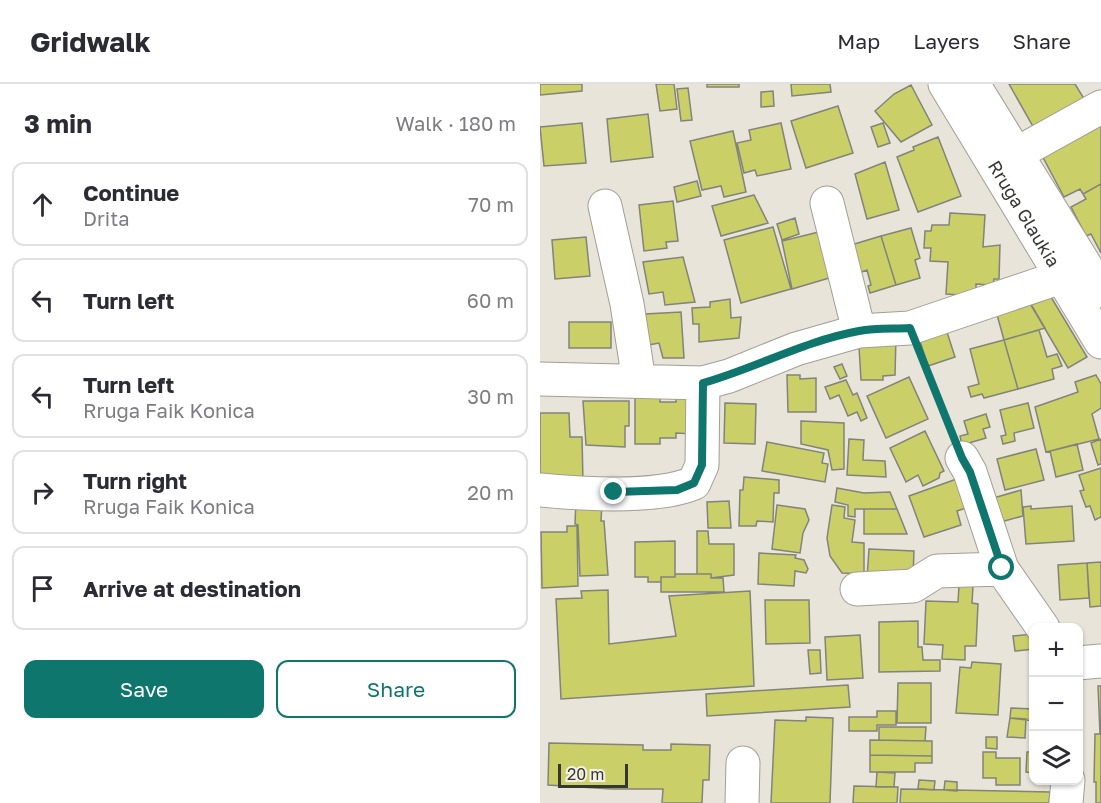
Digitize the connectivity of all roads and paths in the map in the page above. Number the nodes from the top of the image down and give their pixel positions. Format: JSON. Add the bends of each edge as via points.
{"nodes":[{"id":1,"x":945,"y":84,"type":"edge"},
{"id":2,"x":972,"y":84,"type":"edge"},
{"id":3,"x":1101,"y":107,"type":"edge"},
{"id":4,"x":1016,"y":154,"type":"junction"},
{"id":5,"x":827,"y":203,"type":"dead end"},
{"id":6,"x":605,"y":206,"type":"dead end"},
{"id":7,"x":1061,"y":276,"type":"junction"},
{"id":8,"x":1101,"y":291,"type":"edge"},
{"id":9,"x":910,"y":328,"type":"junction"},
{"id":10,"x":860,"y":331,"type":"junction"},
{"id":11,"x":1101,"y":342,"type":"edge"},
{"id":12,"x":540,"y":379,"type":"edge"},
{"id":13,"x":639,"y":381,"type":"junction"},
{"id":14,"x":703,"y":383,"type":"junction"},
{"id":15,"x":962,"y":458,"type":"joint"},
{"id":16,"x":540,"y":490,"type":"edge"},
{"id":17,"x":1002,"y":568,"type":"junction"},
{"id":18,"x":856,"y":589,"type":"dead end"},
{"id":19,"x":1040,"y":623,"type":"edge"},
{"id":20,"x":1101,"y":661,"type":"edge"},
{"id":21,"x":1083,"y":663,"type":"edge"},
{"id":22,"x":743,"y":763,"type":"dead end"},
{"id":23,"x":1068,"y":785,"type":"edge"},
{"id":24,"x":742,"y":803,"type":"edge"},
{"id":25,"x":1066,"y":803,"type":"edge"}],
"edges":[{"from":1,"to":7,"type":"street","name":"Rruga Glaukia"},
{"from":2,"to":4,"type":"street","name":"Rruga Glaukia"},
{"from":3,"to":4,"type":"street"},
{"from":4,"to":8,"type":"street","name":"Rruga Glaukia"},
{"from":5,"to":10,"type":"street"},
{"from":6,"to":13,"type":"street"},
{"from":7,"to":9,"type":"street"},
{"from":7,"to":11,"type":"street","name":"Rruga Glaukia"},
{"from":9,"to":10,"type":"street"},
{"from":9,"to":15,"type":"path"},
{"from":10,"to":14,"type":"street","via":[[796,349]]},
{"from":12,"to":13,"type":"street"},
{"from":13,"to":14,"type":"street"},
{"from":14,"to":16,"type":"street","via":[[702,465],[694,483],[677,490],[643,493]]},
{"from":15,"to":17,"type":"street"},
{"from":17,"to":18,"type":"street","via":[[937,571],[913,586]]},
{"from":17,"to":19,"type":"street"},
{"from":20,"to":21,"type":"street"},
{"from":22,"to":24,"type":"street"},
{"from":23,"to":25,"type":"street"}]}
